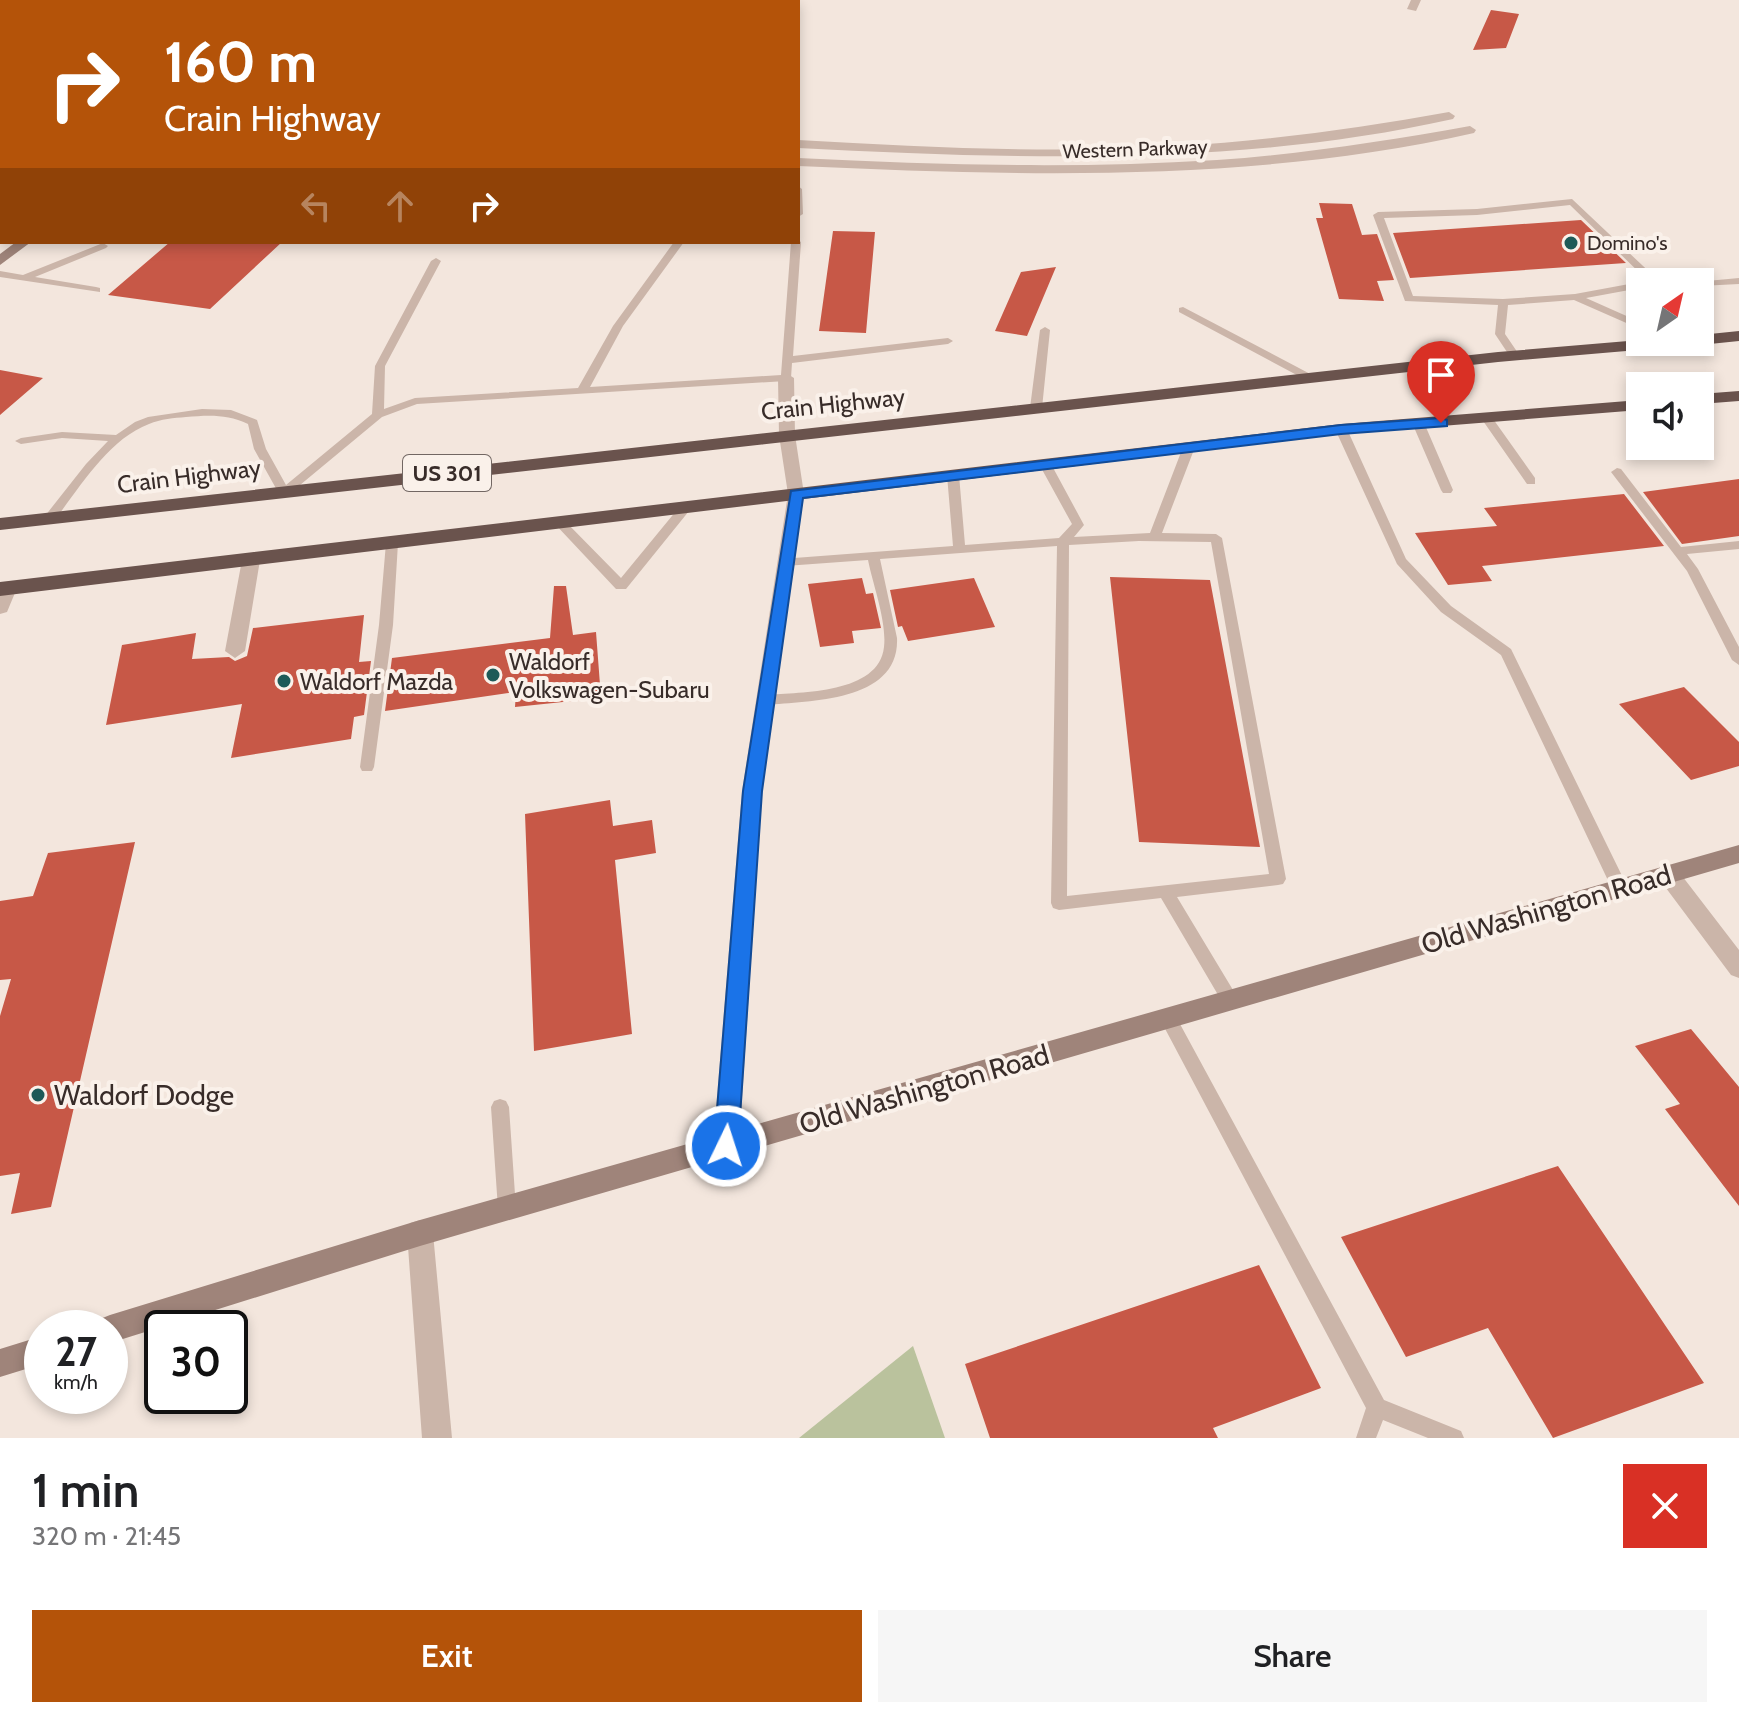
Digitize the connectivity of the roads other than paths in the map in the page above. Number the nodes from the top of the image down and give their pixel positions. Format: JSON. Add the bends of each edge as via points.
{"nodes":[{"id":1,"x":1449,"y":116,"type":"dead end"},
{"id":2,"x":1470,"y":130,"type":"dead end"},
{"id":3,"x":800,"y":144,"type":"edge"},
{"id":4,"x":800,"y":162,"type":"edge"},
{"id":5,"x":21,"y":244,"type":"edge"},
{"id":6,"x":106,"y":244,"type":"edge"},
{"id":7,"x":678,"y":244,"type":"edge"},
{"id":8,"x":796,"y":244,"type":"edge"},
{"id":9,"x":0,"y":261,"type":"edge"},
{"id":10,"x":436,"y":261,"type":"dead end"},
{"id":11,"x":1640,"y":268,"type":"edge"},
{"id":12,"x":0,"y":274,"type":"edge"},
{"id":13,"x":24,"y":278,"type":"junction"},
{"id":14,"x":39,"y":280,"type":"junction"},
{"id":15,"x":1739,"y":281,"type":"edge"},
{"id":16,"x":1714,"y":282,"type":"edge"},
{"id":17,"x":1626,"y":288,"type":"edge"},
{"id":18,"x":96,"y":290,"type":"dead end"},
{"id":19,"x":1575,"y":297,"type":"junction"},
{"id":20,"x":1503,"y":302,"type":"junction"},
{"id":21,"x":1183,"y":310,"type":"dead end"},
{"id":22,"x":1626,"y":320,"type":"edge"},
{"id":23,"x":1045,"y":330,"type":"dead end"},
{"id":24,"x":1739,"y":336,"type":"edge"},
{"id":25,"x":1714,"y":339,"type":"edge"},
{"id":26,"x":948,"y":341,"type":"dead end"},
{"id":27,"x":1626,"y":345,"type":"edge"},
{"id":28,"x":1515,"y":356,"type":"junction"},
{"id":29,"x":787,"y":360,"type":"junction"},
{"id":30,"x":786,"y":378,"type":"junction"},
{"id":31,"x":1312,"y":379,"type":"junction"},
{"id":32,"x":582,"y":391,"type":"junction"},
{"id":33,"x":1739,"y":396,"type":"edge"},
{"id":34,"x":1714,"y":398,"type":"edge"},
{"id":35,"x":1626,"y":406,"type":"edge"},
{"id":36,"x":1036,"y":408,"type":"junction"},
{"id":37,"x":378,"y":415,"type":"junction"},
{"id":38,"x":1487,"y":418,"type":"junction"},
{"id":39,"x":1419,"y":425,"type":"junction"},
{"id":40,"x":1341,"y":429,"type":"junction"},
{"id":41,"x":787,"y":435,"type":"junction"},
{"id":42,"x":117,"y":438,"type":"junction"},
{"id":43,"x":21,"y":441,"type":"dead end"},
{"id":44,"x":1189,"y":447,"type":"junction"},
{"id":45,"x":1045,"y":464,"type":"junction"},
{"id":46,"x":1617,"y":472,"type":"dead end"},
{"id":47,"x":953,"y":475,"type":"junction"},
{"id":48,"x":1531,"y":481,"type":"dead end"},
{"id":49,"x":1447,"y":490,"type":"dead end"},
{"id":50,"x":284,"y":492,"type":"junction"},
{"id":51,"x":796,"y":494,"type":"junction"},
{"id":52,"x":685,"y":508,"type":"junction"},
{"id":53,"x":49,"y":519,"type":"junction"},
{"id":54,"x":560,"y":523,"type":"junction"},
{"id":55,"x":0,"y":524,"type":"edge"},
{"id":56,"x":1155,"y":535,"type":"junction"},
{"id":57,"x":1063,"y":541,"type":"junction"},
{"id":58,"x":392,"y":543,"type":"junction"},
{"id":59,"x":1739,"y":545,"type":"edge"},
{"id":60,"x":959,"y":549,"type":"junction"},
{"id":61,"x":1677,"y":551,"type":"junction"},
{"id":62,"x":873,"y":556,"type":"junction"},
{"id":63,"x":251,"y":560,"type":"junction"},
{"id":64,"x":785,"y":562,"type":"junction"},
{"id":65,"x":4,"y":589,"type":"edge"},
{"id":66,"x":0,"y":608,"type":"edge"},
{"id":67,"x":235,"y":651,"type":"dead end"},
{"id":68,"x":1739,"y":660,"type":"edge"},
{"id":69,"x":766,"y":700,"type":"junction"},
{"id":70,"x":367,"y":767,"type":"dead end"},
{"id":71,"x":1739,"y":854,"type":"edge"},
{"id":72,"x":1668,"y":874,"type":"junction"},
{"id":73,"x":1620,"y":888,"type":"junction"},
{"id":74,"x":1166,"y":892,"type":"junction"},
{"id":75,"x":1739,"y":968,"type":"edge"},
{"id":76,"x":1230,"y":1000,"type":"junction"},
{"id":77,"x":1168,"y":1018,"type":"junction"},
{"id":78,"x":500,"y":1107,"type":"dead end"},
{"id":79,"x":726,"y":1146,"type":"junction"},
{"id":80,"x":507,"y":1209,"type":"junction"},
{"id":81,"x":420,"y":1233,"type":"junction"},
{"id":82,"x":128,"y":1323,"type":"edge"},
{"id":83,"x":24,"y":1356,"type":"edge"},
{"id":84,"x":0,"y":1363,"type":"edge"},
{"id":85,"x":1377,"y":1407,"type":"junction"},
{"id":86,"x":437,"y":1438,"type":"edge"},
{"id":87,"x":1366,"y":1438,"type":"edge"},
{"id":88,"x":1454,"y":1438,"type":"edge"}],
"edges":[{"from":1,"to":3,"type":"street","name":"Western Parkway","via":[[1287,140],[1134,152],[997,153]]},
{"from":2,"to":4,"type":"street","name":"Western Parkway","via":[[1321,155],[1176,168],[1042,172]]},
{"from":5,"to":9,"type":"main road"},
{"from":6,"to":13,"type":"lane"},
{"from":6,"to":14,"type":"lane","via":[[90,258]]},
{"from":7,"to":32,"type":"lane","via":[[618,326]]},
{"from":8,"to":29,"type":"lane"},
{"from":10,"to":37,"type":"lane","via":[[380,366]]},
{"from":11,"to":20,"type":"lane","via":[[1572,202],[1378,215],[1409,299]]},
{"from":12,"to":13,"type":"lane"},
{"from":13,"to":14,"type":"lane"},
{"from":14,"to":18,"type":"lane"},
{"from":15,"to":16,"type":"lane"},
{"from":17,"to":19,"type":"lane"},
{"from":19,"to":20,"type":"lane"},
{"from":19,"to":22,"type":"lane"},
{"from":20,"to":28,"type":"lane","via":[[1500,334]]},
{"from":21,"to":31,"type":"lane"},
{"from":23,"to":36,"type":"lane"},
{"from":24,"to":25,"type":"highway"},
{"from":26,"to":29,"type":"lane"},
{"from":27,"to":28,"type":"highway","name":"Crain Highway","number":"US 301"},
{"from":28,"to":31,"type":"highway","name":"Crain Highway","number":"US 301"},
{"from":29,"to":30,"type":"lane"},
{"from":30,"to":32,"type":"lane"},
{"from":30,"to":41,"type":"street"},
{"from":31,"to":36,"type":"highway","name":"Crain Highway","number":"US 301"},
{"from":32,"to":37,"type":"lane","via":[[415,401]]},
{"from":33,"to":34,"type":"highway"},
{"from":35,"to":38,"type":"highway"},
{"from":36,"to":41,"type":"highway","name":"Crain Highway","number":"US 301"},
{"from":37,"to":50,"type":"lane"},
{"from":38,"to":39,"type":"highway"},
{"from":38,"to":48,"type":"lane"},
{"from":39,"to":40,"type":"highway"},
{"from":39,"to":49,"type":"lane"},
{"from":40,"to":44,"type":"highway"},
{"from":40,"to":73,"type":"lane","via":[[1401,561],[1446,609],[1506,652]]},
{"from":41,"to":50,"type":"highway","name":"Crain Highway","number":"US 301"},
{"from":41,"to":51,"type":"street"},
{"from":42,"to":43,"type":"lane","via":[[62,435]]},
{"from":42,"to":50,"type":"lane","via":[[166,415],[219,410],[238,414],[253,422],[260,449]]},
{"from":42,"to":53,"type":"lane"},
{"from":44,"to":45,"type":"highway"},
{"from":44,"to":56,"type":"lane"},
{"from":45,"to":47,"type":"highway"},
{"from":45,"to":57,"type":"lane","via":[[1078,525]]},
{"from":46,"to":61,"type":"lane"},
{"from":47,"to":51,"type":"highway"},
{"from":47,"to":60,"type":"lane"},
{"from":50,"to":53,"type":"highway","name":"Crain Highway","number":"US 301"},
{"from":51,"to":52,"type":"highway"},
{"from":51,"to":64,"type":"street"},
{"from":52,"to":54,"type":"highway"},
{"from":52,"to":54,"type":"lane","via":[[621,586]]},
{"from":53,"to":55,"type":"highway","name":"Crain Highway","number":"US 301"},
{"from":54,"to":58,"type":"highway"},
{"from":56,"to":57,"type":"lane"},
{"from":56,"to":74,"type":"lane","via":[[1216,538],[1278,879]]},
{"from":57,"to":60,"type":"lane"},
{"from":57,"to":74,"type":"lane","via":[[1059,903]]},
{"from":58,"to":63,"type":"highway"},
{"from":58,"to":70,"type":"lane"},
{"from":59,"to":61,"type":"lane"},
{"from":60,"to":62,"type":"lane"},
{"from":61,"to":68,"type":"lane","via":[[1692,569]]},
{"from":62,"to":64,"type":"lane"},
{"from":62,"to":69,"type":"lane","via":[[891,648],[881,673],[848,692]]},
{"from":63,"to":65,"type":"highway"},
{"from":63,"to":67,"type":"street"},
{"from":64,"to":69,"type":"street"},
{"from":65,"to":66,"type":"street"},
{"from":69,"to":79,"type":"street","via":[[752,791]]},
{"from":71,"to":72,"type":"main road","name":"Old Washington Road"},
{"from":72,"to":73,"type":"main road","name":"Old Washington Road"},
{"from":72,"to":75,"type":"street"},
{"from":73,"to":76,"type":"main road","name":"Old Washington Road"},
{"from":74,"to":76,"type":"lane"},
{"from":76,"to":77,"type":"main road","name":"Old Washington Road"},
{"from":77,"to":79,"type":"main road","name":"Old Washington Road"},
{"from":77,"to":85,"type":"lane"},
{"from":78,"to":80,"type":"lane"},
{"from":79,"to":80,"type":"main road","name":"Old Washington Road"},
{"from":80,"to":81,"type":"main road","name":"Old Washington Road"},
{"from":81,"to":82,"type":"main road","name":"Old Washington Road"},
{"from":81,"to":86,"type":"street"},
{"from":83,"to":84,"type":"main road"},
{"from":85,"to":87,"type":"lane"},
{"from":85,"to":88,"type":"lane"}]}
